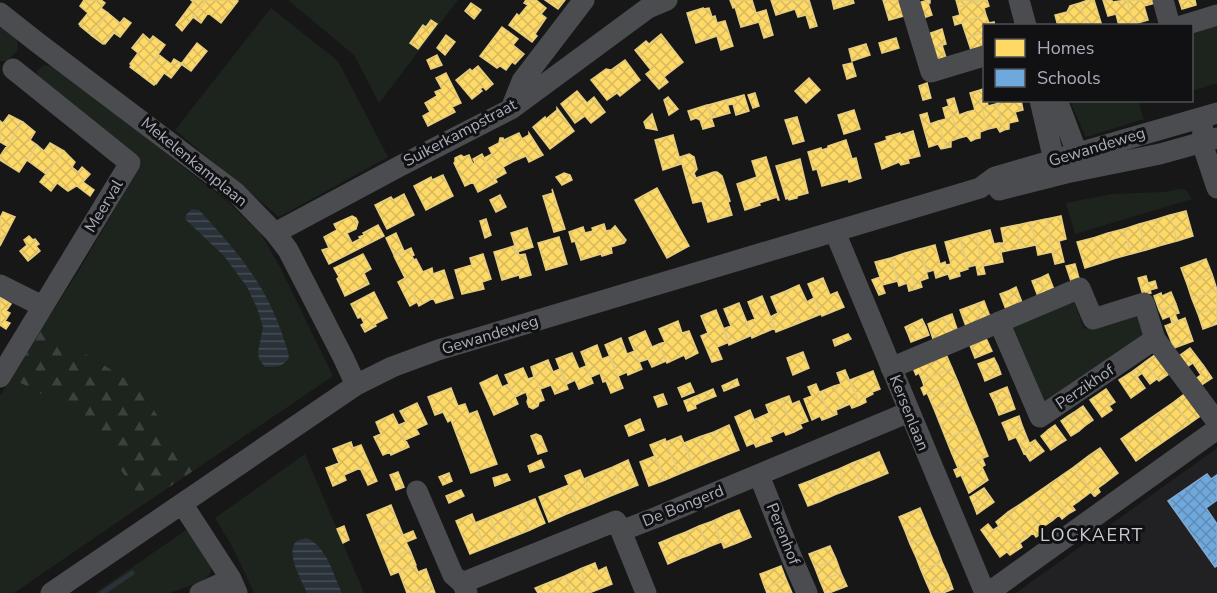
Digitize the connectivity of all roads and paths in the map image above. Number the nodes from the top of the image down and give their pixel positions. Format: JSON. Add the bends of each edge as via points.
{"nodes":[{"id":1,"x":584,"y":0,"type":"edge"},
{"id":2,"x":909,"y":0,"type":"edge"},
{"id":3,"x":1018,"y":0,"type":"edge"},
{"id":4,"x":1163,"y":0,"type":"edge"},
{"id":5,"x":653,"y":3,"type":"edge"},
{"id":6,"x":0,"y":13,"type":"edge"},
{"id":7,"x":1217,"y":15,"type":"edge"},
{"id":8,"x":1025,"y":24,"type":"edge"},
{"id":9,"x":1169,"y":24,"type":"edge"},
{"id":10,"x":1188,"y":24,"type":"edge"},
{"id":11,"x":38,"y":43,"type":"junction"},
{"id":12,"x":983,"y":56,"type":"edge"},
{"id":13,"x":7,"y":70,"type":"edge"},
{"id":14,"x":1041,"y":102,"type":"edge"},
{"id":15,"x":1059,"y":102,"type":"edge"},
{"id":16,"x":511,"y":109,"type":"junction"},
{"id":17,"x":1212,"y":128,"type":"edge"},
{"id":18,"x":1077,"y":153,"type":"junction"},
{"id":19,"x":1060,"y":166,"type":"junction"},
{"id":20,"x":1217,"y":188,"type":"edge"},
{"id":21,"x":835,"y":232,"type":"junction"},
{"id":22,"x":274,"y":233,"type":"junction"},
{"id":23,"x":0,"y":285,"type":"edge"},
{"id":24,"x":42,"y":306,"type":"junction"},
{"id":25,"x":999,"y":322,"type":"junction"},
{"id":26,"x":1155,"y":339,"type":"junction"},
{"id":27,"x":891,"y":368,"type":"junction"},
{"id":28,"x":0,"y":377,"type":"edge"},
{"id":29,"x":356,"y":385,"type":"junction"},
{"id":30,"x":909,"y":412,"type":"junction"},
{"id":31,"x":1216,"y":429,"type":"edge"},
{"id":32,"x":759,"y":475,"type":"junction"},
{"id":33,"x":417,"y":491,"type":"dead end"},
{"id":34,"x":183,"y":505,"type":"junction"},
{"id":35,"x":621,"y":531,"type":"junction"},
{"id":36,"x":234,"y":586,"type":"edge"},
{"id":37,"x":464,"y":588,"type":"edge"},
{"id":38,"x":51,"y":593,"type":"edge"},
{"id":39,"x":200,"y":593,"type":"edge"},
{"id":40,"x":646,"y":593,"type":"edge"},
{"id":41,"x":807,"y":593,"type":"edge"},
{"id":42,"x":987,"y":593,"type":"edge"}],
"edges":[{"from":1,"to":16,"type":"street","via":[[522,81]]},
{"from":2,"to":12,"type":"street","via":[[931,72]]},
{"from":3,"to":8,"type":"street"},
{"from":4,"to":9,"type":"street"},
{"from":5,"to":16,"type":"street","name":"Suikerkampstraat"},
{"from":6,"to":11,"type":"street","name":"Mekelenkamplaan"},
{"from":7,"to":10,"type":"street"},
{"from":11,"to":13,"type":"street","via":[[29,57]]},
{"from":11,"to":22,"type":"street","name":"Mekelenkamplaan","via":[[235,192]]},
{"from":13,"to":24,"type":"street","name":"Meerval","via":[[130,163]]},
{"from":14,"to":19,"type":"street"},
{"from":15,"to":18,"type":"street"},
{"from":16,"to":22,"type":"street","name":"Suikerkampstraat"},
{"from":17,"to":18,"type":"street","name":"Gewandeweg"},
{"from":17,"to":19,"type":"street","name":"Gewandeweg","via":[[1160,154]]},
{"from":17,"to":20,"type":"street"},
{"from":18,"to":19,"type":"street","name":"Gewandeweg"},
{"from":19,"to":21,"type":"street","name":"Gewandeweg","via":[[999,190],[980,188]]},
{"from":21,"to":27,"type":"street","name":"Kersenlaan"},
{"from":21,"to":29,"type":"street","name":"Gewandeweg","via":[[438,350]]},
{"from":22,"to":29,"type":"street","name":"Mekelenkamplaan","via":[[288,249]]},
{"from":23,"to":24,"type":"street"},
{"from":24,"to":28,"type":"street","name":"Meerval"},
{"from":25,"to":26,"type":"street","via":[[1080,288],[1093,319],[1144,303]]},
{"from":25,"to":26,"type":"street","name":"Perzikhof","via":[[1040,417]]},
{"from":25,"to":27,"type":"street"},
{"from":26,"to":31,"type":"street"},
{"from":27,"to":30,"type":"street","name":"Kersenlaan"},
{"from":29,"to":34,"type":"street","name":"Gewandeweg"},
{"from":30,"to":32,"type":"street","name":"De Bongerd"},
{"from":30,"to":42,"type":"street","name":"Kersenlaan"},
{"from":31,"to":42,"type":"street","name":"Kersenlaan"},
{"from":32,"to":35,"type":"street","name":"De Bongerd"},
{"from":32,"to":41,"type":"street","name":"Perenhof"},
{"from":33,"to":37,"type":"street","name":"De Bongerd","via":[[453,574]]},
{"from":34,"to":36,"type":"street"},
{"from":34,"to":38,"type":"street","name":"Gewandeweg"},
{"from":35,"to":37,"type":"street","name":"De Bongerd","via":[[616,521]]},
{"from":35,"to":40,"type":"street"},
{"from":36,"to":39,"type":"street"}]}
